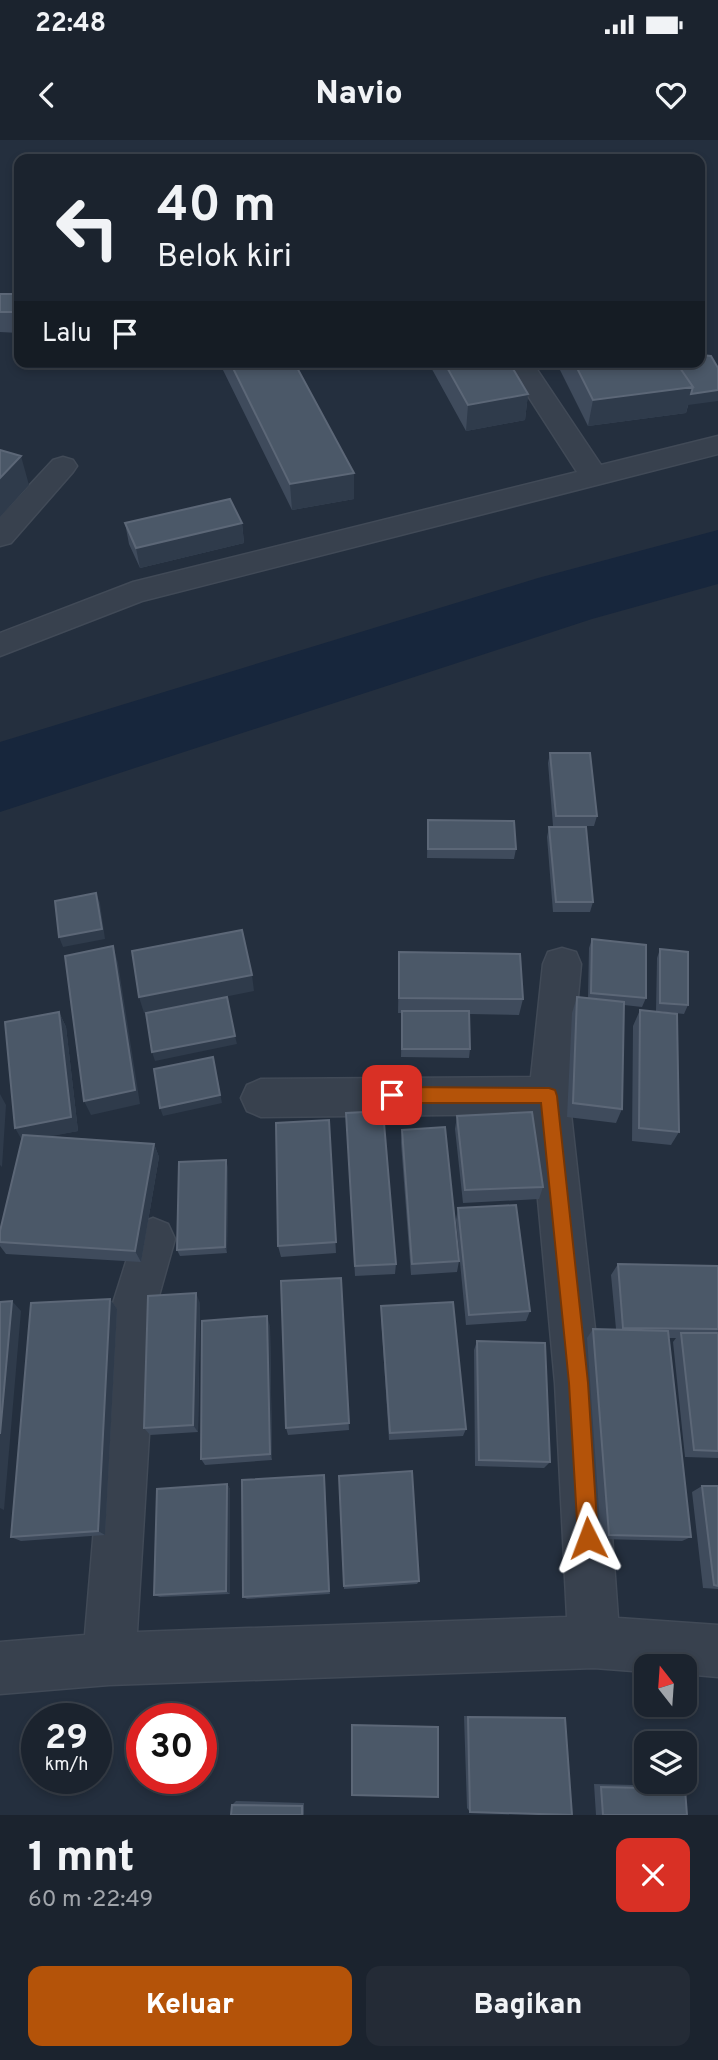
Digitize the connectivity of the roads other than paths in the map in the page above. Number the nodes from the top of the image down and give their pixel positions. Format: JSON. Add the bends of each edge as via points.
{"nodes":[{"id":1,"x":524,"y":368,"type":"edge"},
{"id":2,"x":718,"y":445,"type":"edge"},
{"id":3,"x":64,"y":466,"type":"dead end"},
{"id":4,"x":594,"y":476,"type":"junction"},
{"id":5,"x":0,"y":536,"type":"edge"},
{"id":6,"x":0,"y":645,"type":"edge"},
{"id":7,"x":562,"y":964,"type":"dead end"},
{"id":8,"x":549,"y":1096,"type":"junction"},
{"id":9,"x":261,"y":1098,"type":"dead end"},
{"id":10,"x":153,"y":1239,"type":"dead end"},
{"id":11,"x":594,"y":1642,"type":"junction"},
{"id":12,"x":718,"y":1651,"type":"edge"},
{"id":13,"x":109,"y":1659,"type":"junction"},
{"id":14,"x":0,"y":1668,"type":"edge"}],
"edges":[{"from":1,"to":4,"type":"street"},
{"from":2,"to":4,"type":"street"},
{"from":3,"to":5,"type":"street"},
{"from":4,"to":6,"type":"street","via":[[133,593]]},
{"from":7,"to":8,"type":"street"},
{"from":8,"to":9,"type":"street"},
{"from":8,"to":11,"type":"street","via":[[578,1383]]},
{"from":10,"to":13,"type":"street","via":[[135,1303]]},
{"from":11,"to":12,"type":"street"},
{"from":11,"to":13,"type":"street"},
{"from":13,"to":14,"type":"street"}]}
